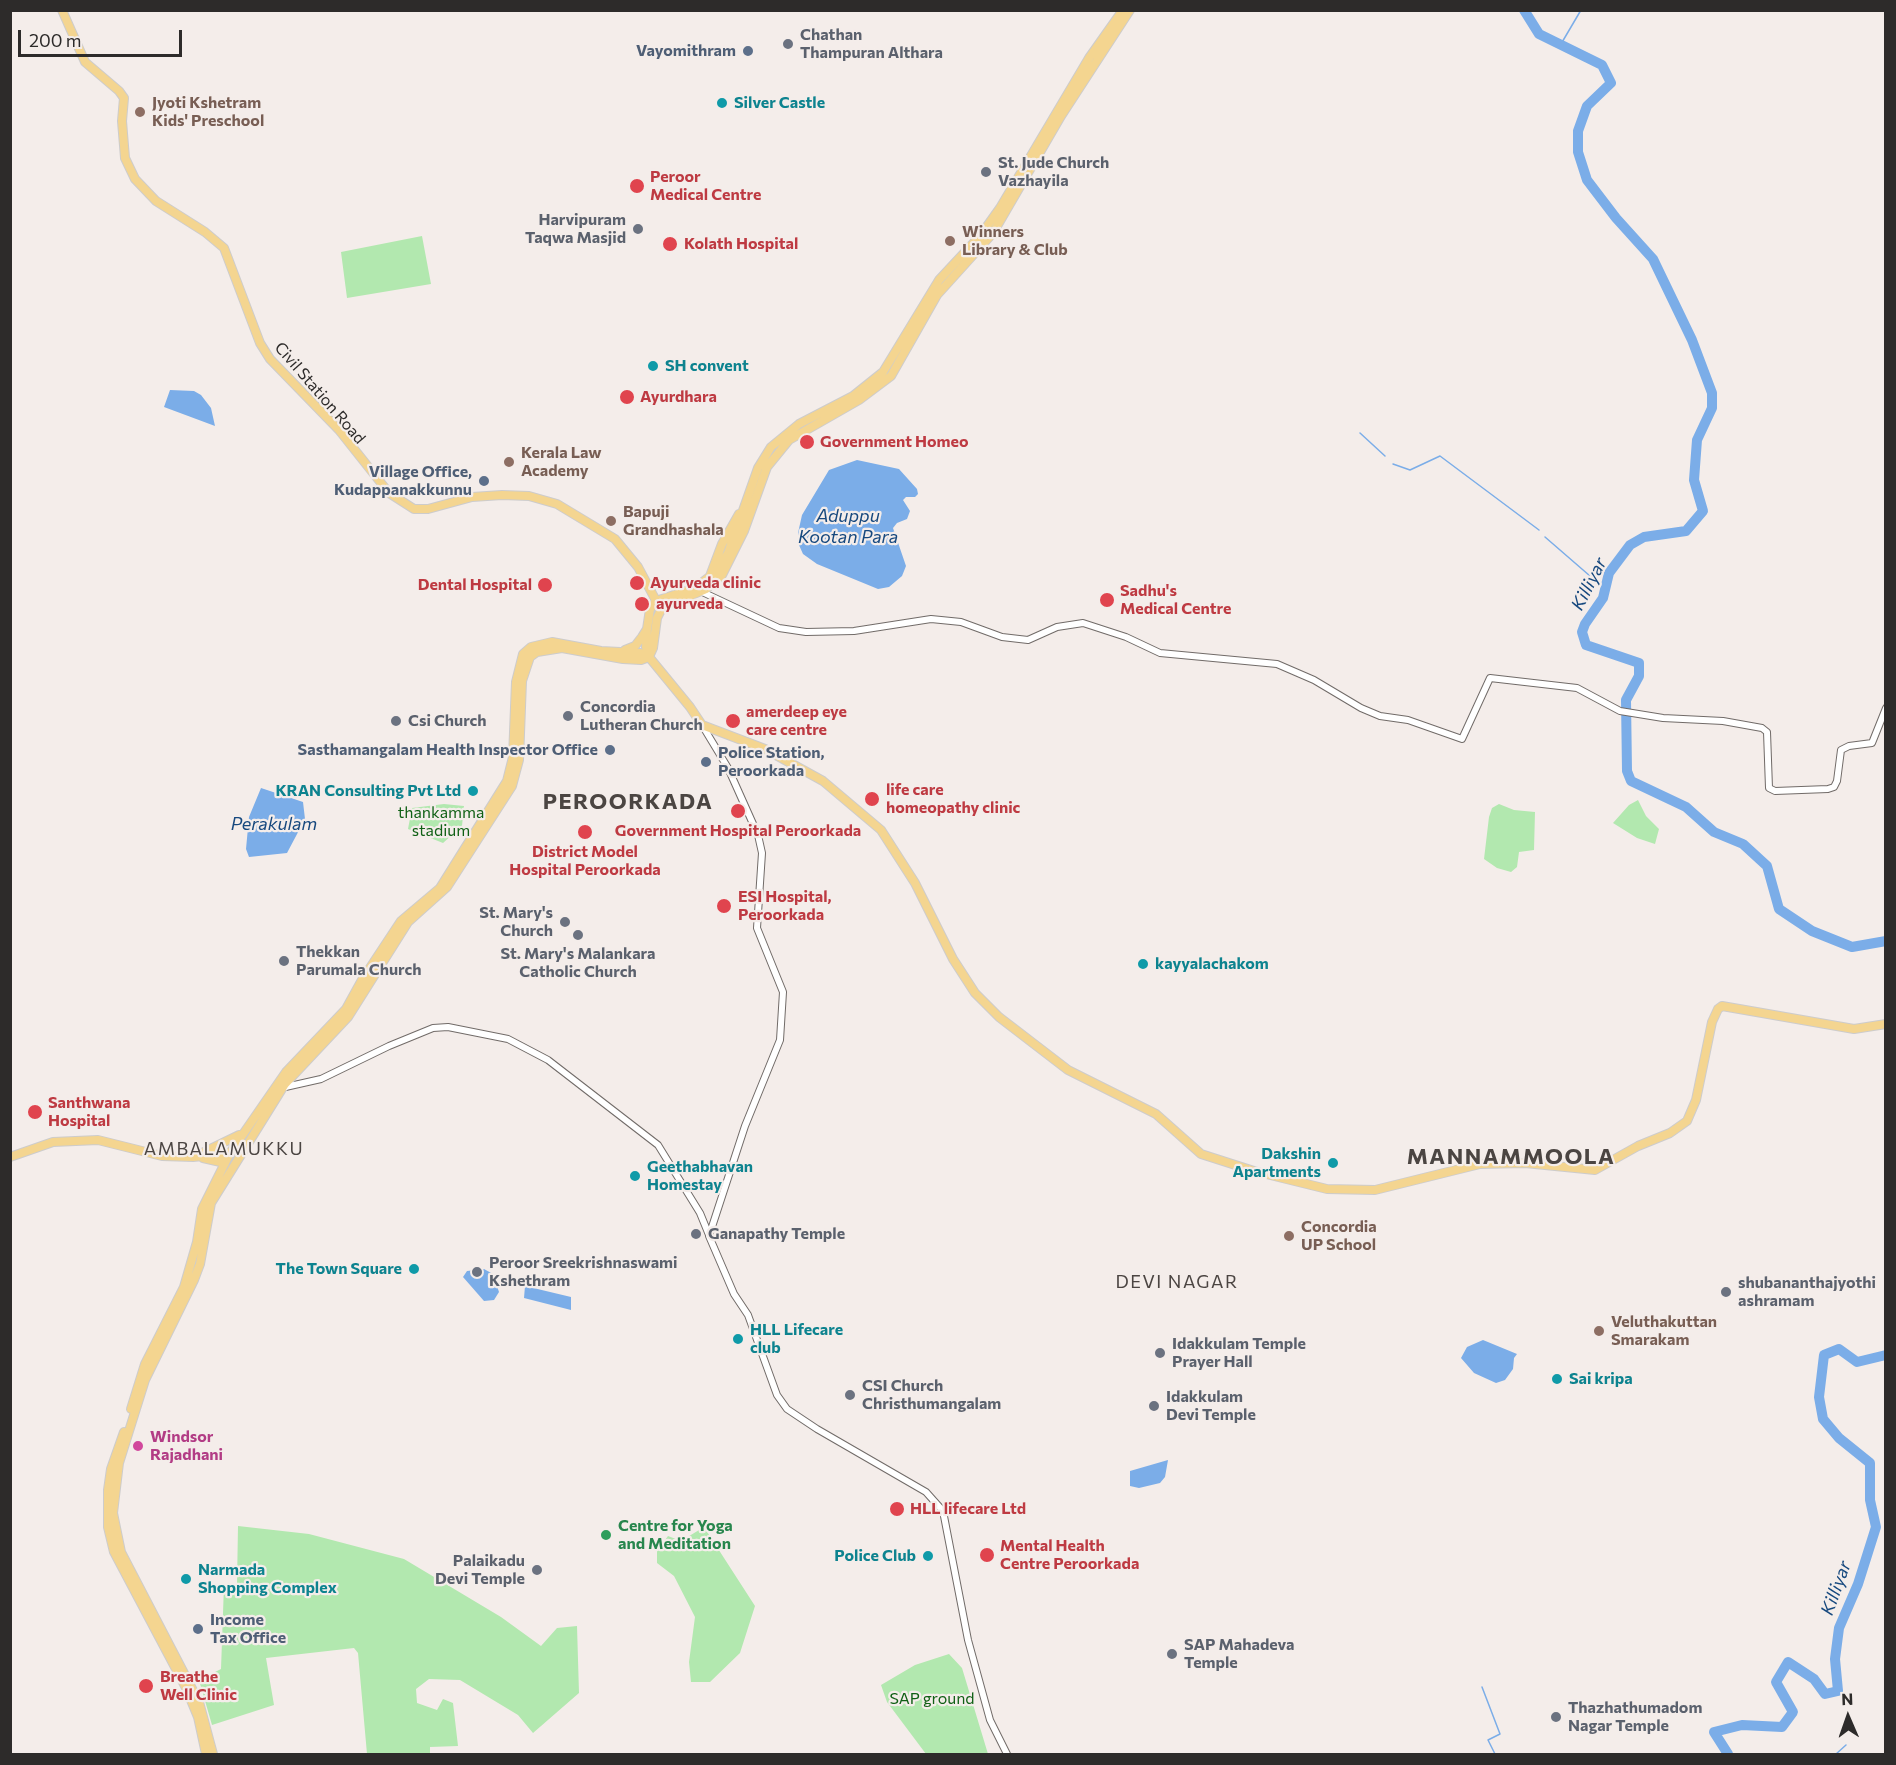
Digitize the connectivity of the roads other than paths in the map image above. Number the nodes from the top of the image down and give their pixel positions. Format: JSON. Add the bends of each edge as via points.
{"nodes":[{"id":1,"x":62,"y":10,"type":"edge"},
{"id":2,"x":1126,"y":12,"type":"edge"},
{"id":3,"x":1016,"y":188,"type":"junction"},
{"id":4,"x":949,"y":270,"type":"junction"},
{"id":5,"x":956,"y":275,"type":"junction"},
{"id":6,"x":887,"y":374,"type":"junction"},
{"id":7,"x":746,"y":514,"type":"junction"},
{"id":8,"x":698,"y":590,"type":"junction"},
{"id":9,"x":656,"y":601,"type":"junction"},
{"id":10,"x":661,"y":610,"type":"junction"},
{"id":11,"x":647,"y":629,"type":"junction"},
{"id":12,"x":577,"y":648,"type":"junction"},
{"id":13,"x":622,"y":651,"type":"junction"},
{"id":14,"x":649,"y":657,"type":"junction"},
{"id":15,"x":1886,"y":708,"type":"edge"},
{"id":16,"x":702,"y":725,"type":"junction"},
{"id":17,"x":1886,"y":1024,"type":"edge"},
{"id":18,"x":279,"y":1087,"type":"junction"},
{"id":19,"x":245,"y":1130,"type":"junction"},
{"id":20,"x":230,"y":1153,"type":"junction"},
{"id":21,"x":10,"y":1157,"type":"edge"},
{"id":22,"x":193,"y":1157,"type":"junction"},
{"id":23,"x":225,"y":1163,"type":"junction"},
{"id":24,"x":709,"y":1236,"type":"junction"},
{"id":25,"x":206,"y":1755,"type":"edge"},
{"id":26,"x":213,"y":1755,"type":"edge"},
{"id":27,"x":1007,"y":1755,"type":"edge"}],
"edges":[{"from":1,"to":9,"type":"main road","name":"Civil Station Road","via":[[85,62],[124,98],[125,158],[135,179],[156,201],[224,248],[256,336],[270,359],[339,430],[389,493],[414,509],[502,495],[529,496],[557,504],[615,539],[638,567]]},
{"from":2,"to":3,"type":"main road","via":[[1065,97]]},
{"from":3,"to":4,"type":"main road"},
{"from":3,"to":5,"type":"main road","via":[[987,241]]},
{"from":4,"to":5,"type":"main road"},
{"from":4,"to":6,"type":"main road","via":[[924,302]]},
{"from":5,"to":6,"type":"main road","via":[[928,308]]},
{"from":6,"to":7,"type":"main road","via":[[819,418],[799,424],[762,458]]},
{"from":7,"to":8,"type":"main road","via":[[728,552]]},
{"from":7,"to":8,"type":"main road","via":[[732,559],[722,575]]},
{"from":8,"to":9,"type":"main road"},
{"from":8,"to":10,"type":"main road"},
{"from":8,"to":15,"type":"street","via":[[778,628],[806,632],[854,631],[931,619],[961,622],[1002,637],[1028,639],[1057,627],[1083,623],[1160,653],[1277,664],[1380,716],[1408,720],[1462,739],[1490,678],[1577,688],[1620,711],[1762,728],[1767,732],[1769,788],[1782,791],[1834,787],[1841,750],[1872,742]]},
{"from":9,"to":10,"type":"main road","name":"Civil Station Road"},
{"from":9,"to":11,"type":"main road","via":[[650,609]]},
{"from":10,"to":14,"type":"main road"},
{"from":11,"to":13,"type":"main road","via":[[635,646]]},
{"from":11,"to":14,"type":"main road"},
{"from":12,"to":13,"type":"main road"},
{"from":12,"to":14,"type":"main road","via":[[623,659]]},
{"from":12,"to":18,"type":"main road","via":[[549,648],[530,657],[518,709],[516,775],[501,803],[447,888],[408,922],[348,1017]]},
{"from":13,"to":14,"type":"main road"},
{"from":14,"to":16,"type":"main road"},
{"from":16,"to":17,"type":"main road","via":[[794,764],[823,781],[870,819],[889,840],[975,993],[1020,1034],[1068,1070],[1156,1114],[1202,1154],[1311,1186],[1375,1190],[1480,1164],[1525,1163],[1595,1170],[1687,1121],[1694,1107],[1712,1022],[1722,1006],[1854,1029]]},
{"from":16,"to":24,"type":"street","via":[[732,777],[758,835],[762,853],[757,928],[783,992],[780,1040],[745,1126]]},
{"from":18,"to":19,"type":"main road"},
{"from":18,"to":24,"type":"street","via":[[321,1079],[433,1028],[448,1027],[508,1039],[548,1060],[658,1145],[700,1213]]},
{"from":18,"to":26,"type":"main road","via":[[211,1203],[200,1264],[150,1365],[119,1463],[113,1496],[121,1552],[199,1701]]},
{"from":19,"to":20,"type":"main road"},
{"from":19,"to":22,"type":"main road","via":[[229,1142]]},
{"from":20,"to":22,"type":"main road"},
{"from":20,"to":23,"type":"main road"},
{"from":21,"to":22,"type":"main road","via":[[53,1142],[98,1140],[162,1156]]},
{"from":22,"to":23,"type":"main road"},
{"from":23,"to":25,"type":"main road","via":[[202,1209],[185,1285],[143,1370],[111,1469],[107,1508],[117,1561],[186,1688],[200,1723]]},
{"from":24,"to":27,"type":"street","via":[[734,1294],[748,1315],[777,1395],[787,1409],[926,1492],[943,1511],[969,1645],[990,1720]]}]}
